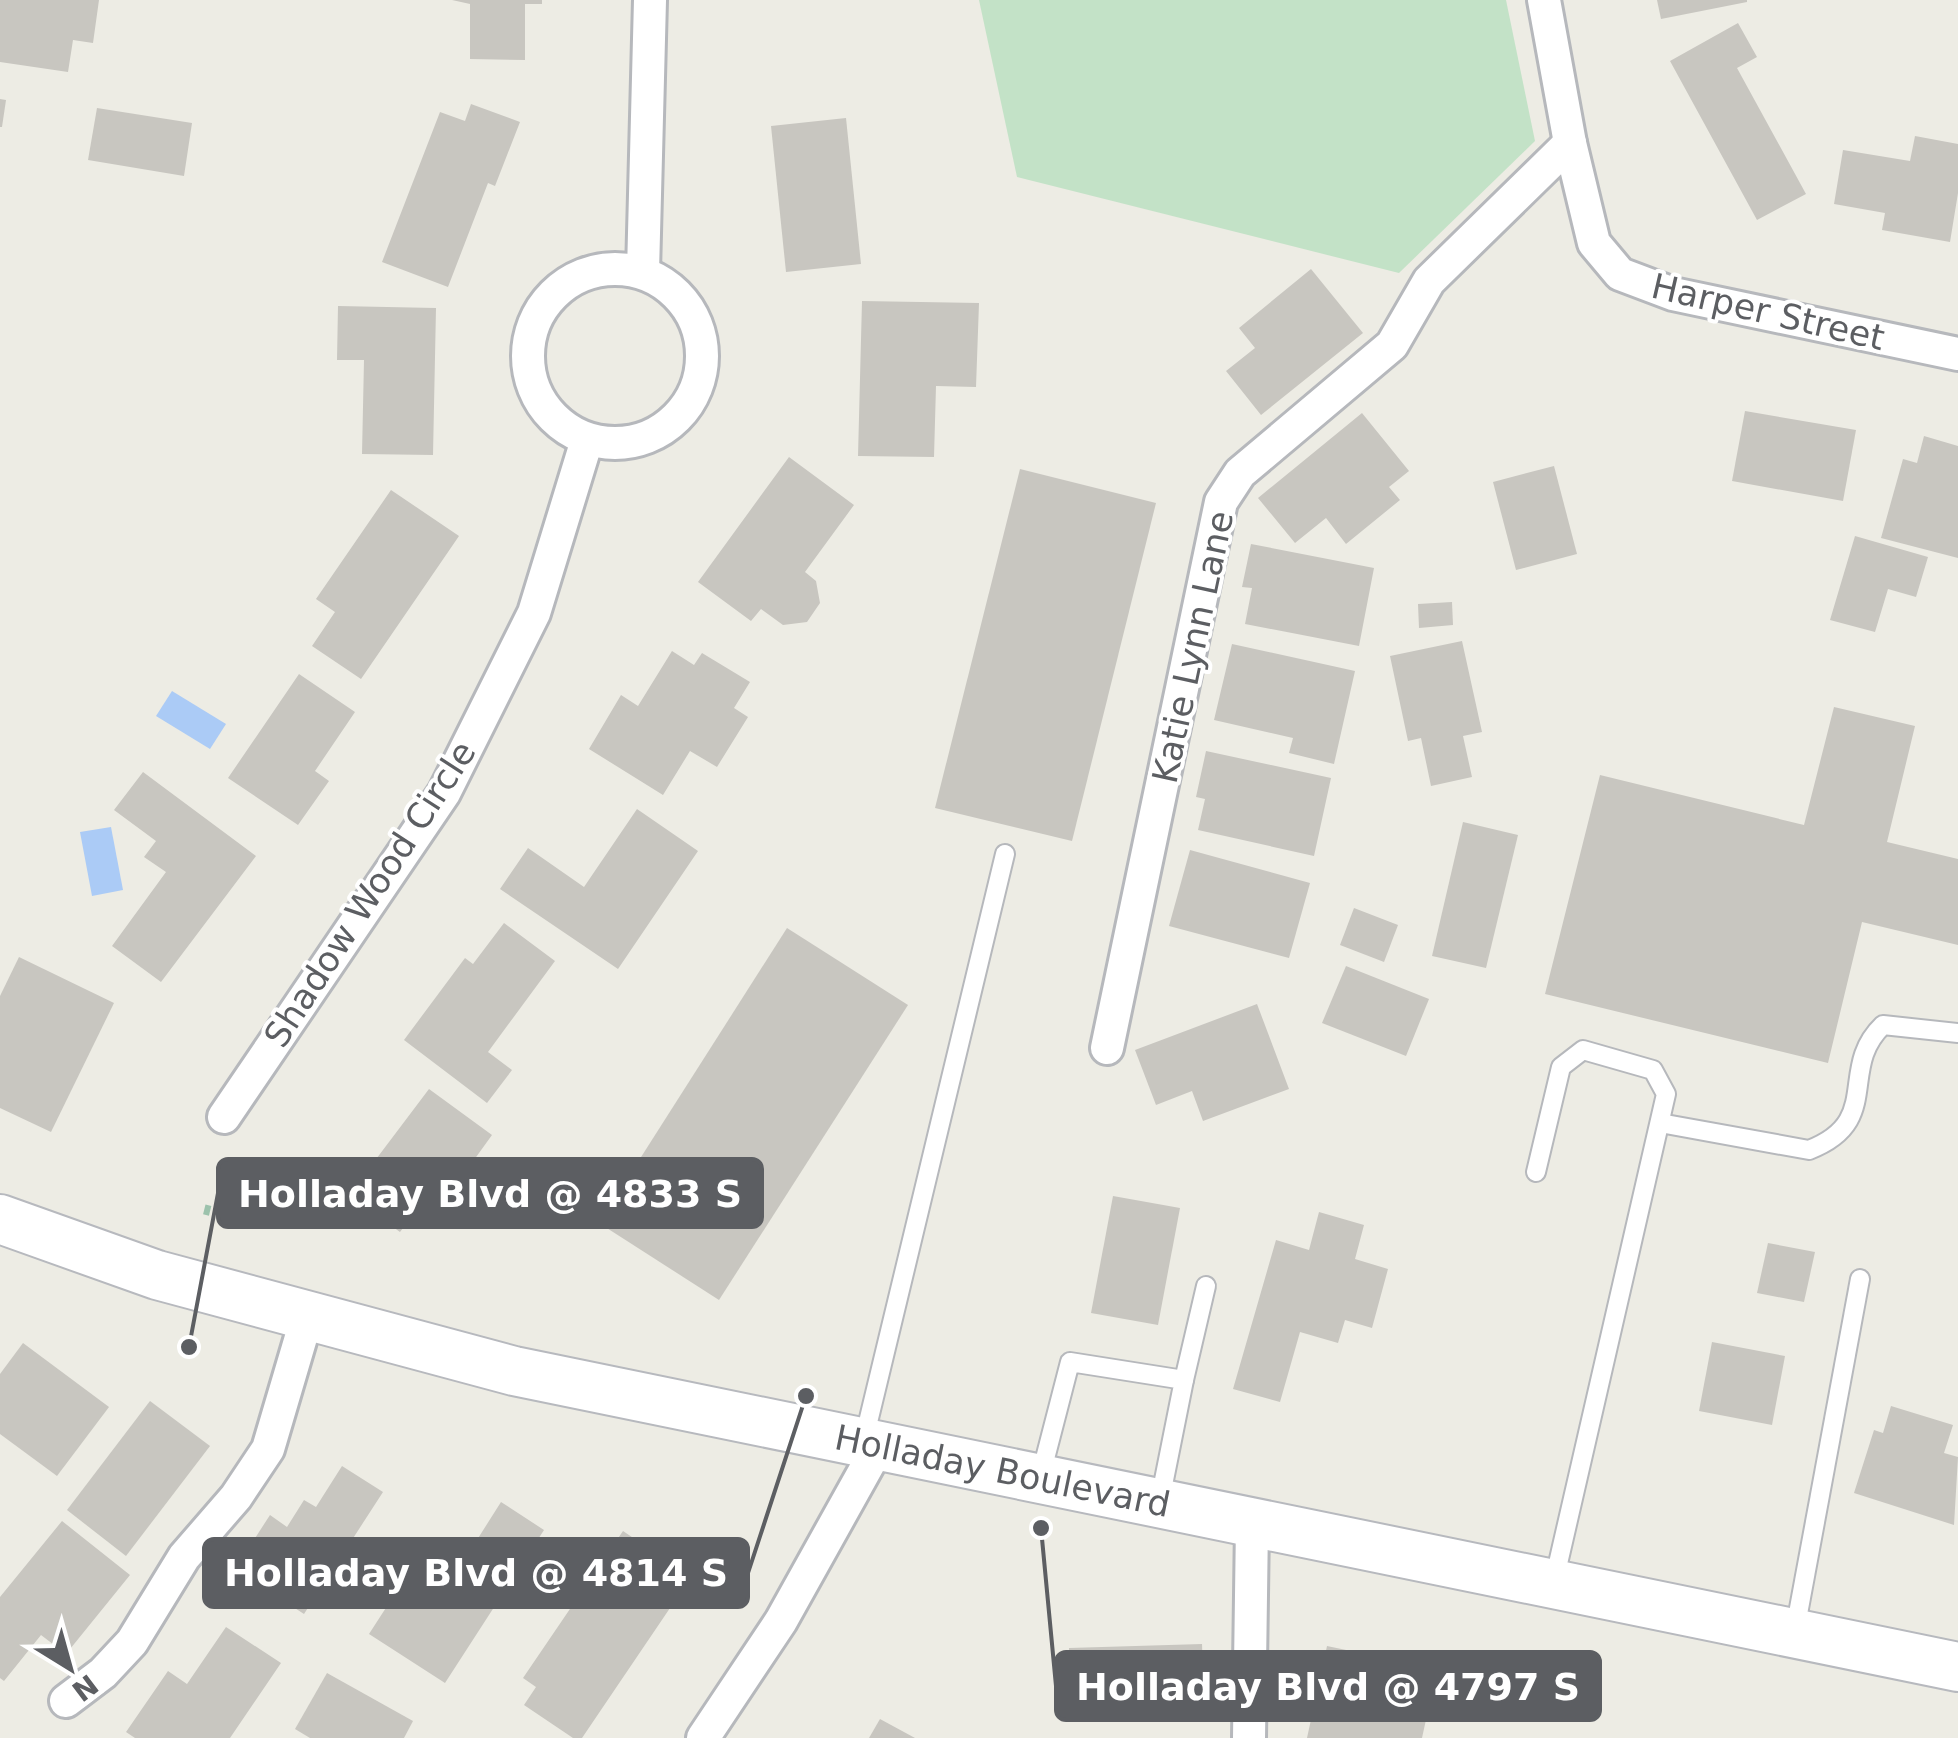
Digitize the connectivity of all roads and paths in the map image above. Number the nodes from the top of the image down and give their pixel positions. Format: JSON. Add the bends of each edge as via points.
{"nodes":[{"id":1,"x":650,"y":0,"type":"edge"},
{"id":2,"x":1544,"y":0,"type":"edge"},
{"id":3,"x":1570,"y":143,"type":"junction"},
{"id":4,"x":642,"y":272,"type":"junction"},
{"id":5,"x":1958,"y":354,"type":"edge"},
{"id":6,"x":587,"y":440,"type":"junction"},
{"id":7,"x":1005,"y":854,"type":"dead end"},
{"id":8,"x":1958,"y":1034,"type":"edge"},
{"id":9,"x":1106,"y":1048,"type":"dead end"},
{"id":10,"x":224,"y":1117,"type":"dead end"},
{"id":11,"x":1660,"y":1123,"type":"junction"},
{"id":12,"x":1536,"y":1172,"type":"dead end"},
{"id":13,"x":209,"y":1203,"type":"dead end"},
{"id":14,"x":206,"y":1215,"type":"dead end"},
{"id":15,"x":0,"y":1219,"type":"edge"},
{"id":16,"x":1860,"y":1279,"type":"dead end"},
{"id":17,"x":1206,"y":1286,"type":"dead end"},
{"id":18,"x":308,"y":1317,"type":"junction"},
{"id":19,"x":1184,"y":1380,"type":"junction"},
{"id":20,"x":870,"y":1446,"type":"junction"},
{"id":21,"x":1040,"y":1481,"type":"junction"},
{"id":22,"x":1159,"y":1505,"type":"junction"},
{"id":23,"x":1252,"y":1524,"type":"junction"},
{"id":24,"x":1553,"y":1586,"type":"junction"},
{"id":25,"x":1794,"y":1635,"type":"junction"},
{"id":26,"x":1958,"y":1667,"type":"edge"},
{"id":27,"x":66,"y":1701,"type":"dead end"},
{"id":28,"x":703,"y":1738,"type":"edge"},
{"id":29,"x":1248,"y":1738,"type":"edge"}],
"edges":[{"from":1,"to":4,"type":"street"},
{"from":2,"to":3,"type":"street"},
{"from":3,"to":5,"type":"street","name":"Harper Street","via":[[1594,243],[1636,284]]},
{"from":3,"to":9,"type":"street","name":"Katie Lynn Lane","via":[[1429,281],[1392,345],[1240,473],[1222,502]]},
{"from":4,"to":6,"type":"street","via":[[608,268],[575,277],[548,298],[531,329],[526,363],[536,396],[557,423]]},
{"from":4,"to":6,"type":"street","via":[[672,289],[694,316],[703,349],[699,383],[682,414],[654,435],[621,444]]},
{"from":6,"to":10,"type":"street","name":"Shadow Wood Circle","via":[[534,613],[444,794]]},
{"from":7,"to":20,"type":"lane"},
{"from":8,"to":11,"type":"lane","via":[[1883,1025],[1866,1040],[1850,1126],[1810,1150]]},
{"from":11,"to":12,"type":"lane","via":[[1666,1094],[1653,1070],[1584,1050],[1561,1067]]},
{"from":11,"to":24,"type":"lane"},
{"from":13,"to":14,"type":"path"},
{"from":15,"to":18,"type":"main road","name":"Holladay Boulevard","via":[[157,1275]]},
{"from":16,"to":25,"type":"lane"},
{"from":17,"to":19,"type":"lane"},
{"from":18,"to":20,"type":"main road","name":"Holladay Boulevard","via":[[514,1371]]},
{"from":18,"to":27,"type":"street","via":[[268,1448],[184,1558],[132,1642]]},
{"from":19,"to":21,"type":"lane","via":[[1070,1362]]},
{"from":19,"to":22,"type":"lane"},
{"from":20,"to":21,"type":"main road","name":"Holladay Boulevard"},
{"from":20,"to":28,"type":"street","via":[[781,1621]]},
{"from":21,"to":22,"type":"main road","name":"Holladay Boulevard"},
{"from":22,"to":23,"type":"main road","name":"Holladay Boulevard"},
{"from":23,"to":24,"type":"main road","name":"Holladay Boulevard"},
{"from":23,"to":29,"type":"street"},
{"from":24,"to":25,"type":"main road","name":"Holladay Boulevard"},
{"from":25,"to":26,"type":"main road","name":"Holladay Boulevard"}]}
